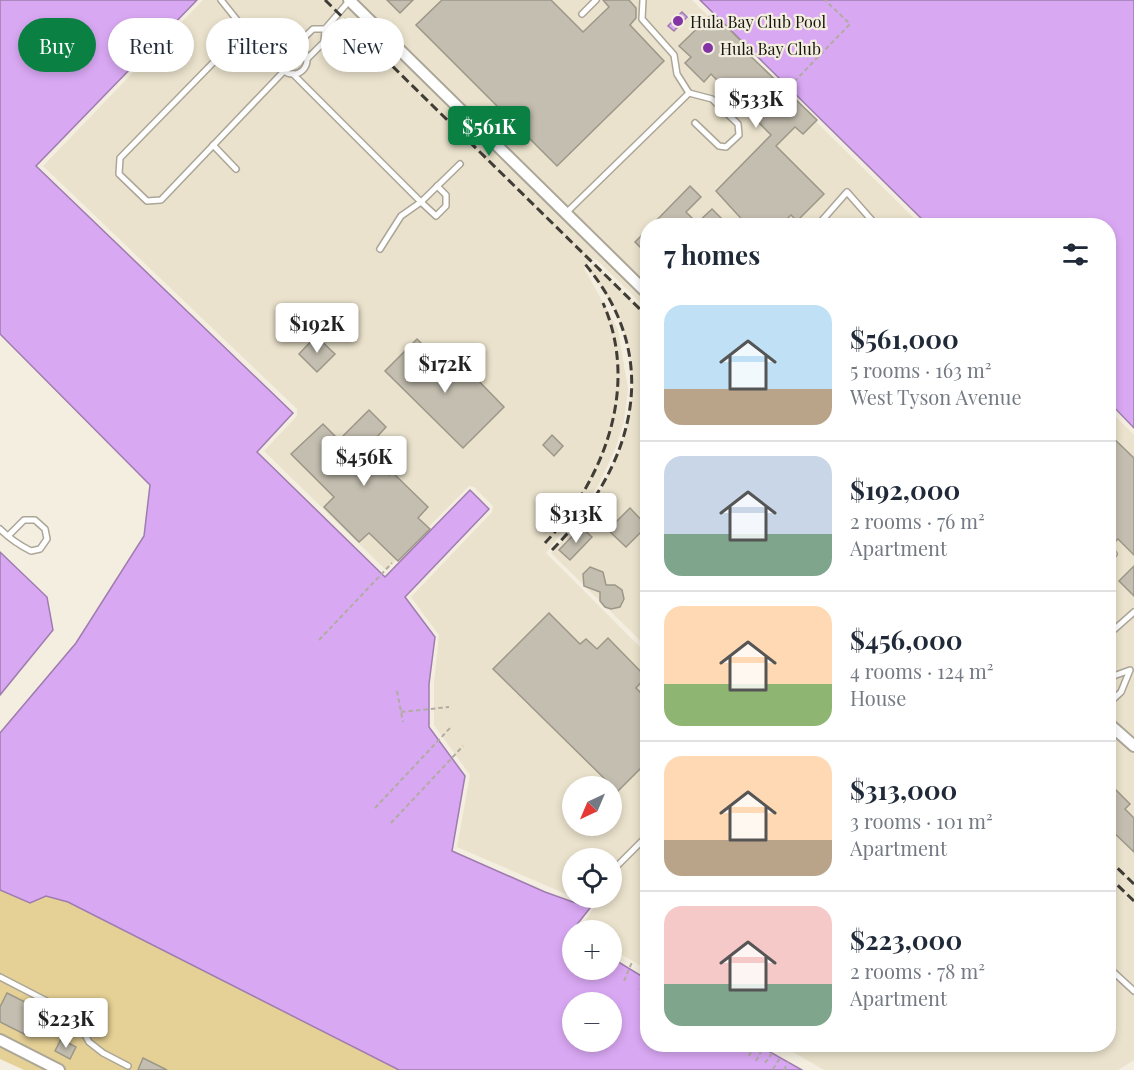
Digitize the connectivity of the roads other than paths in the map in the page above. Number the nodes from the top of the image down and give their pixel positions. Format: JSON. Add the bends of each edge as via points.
{"nodes":[{"id":1,"x":221,"y":0,"type":"edge"},
{"id":2,"x":350,"y":0,"type":"edge"},
{"id":3,"x":596,"y":0,"type":"edge"},
{"id":4,"x":643,"y":0,"type":"edge"},
{"id":5,"x":582,"y":14,"type":"dead end"},
{"id":6,"x":235,"y":18,"type":"edge"},
{"id":7,"x":334,"y":18,"type":"edge"},
{"id":8,"x":321,"y":45,"type":"edge"},
{"id":9,"x":309,"y":57,"type":"edge"},
{"id":10,"x":206,"y":70,"type":"edge"},
{"id":11,"x":283,"y":72,"type":"edge"},
{"id":12,"x":289,"y":72,"type":"edge"},
{"id":13,"x":297,"y":72,"type":"edge"},
{"id":14,"x":293,"y":74,"type":"junction"},
{"id":15,"x":689,"y":93,"type":"junction"},
{"id":16,"x":695,"y":123,"type":"dead end"},
{"id":17,"x":213,"y":145,"type":"junction"},
{"id":18,"x":460,"y":164,"type":"dead end"},
{"id":19,"x":236,"y":169,"type":"dead end"},
{"id":20,"x":437,"y":186,"type":"junction"},
{"id":21,"x":421,"y":202,"type":"junction"},
{"id":22,"x":566,"y":213,"type":"junction"},
{"id":23,"x":824,"y":218,"type":"edge"},
{"id":24,"x":870,"y":218,"type":"edge"},
{"id":25,"x":380,"y":249,"type":"dead end"},
{"id":26,"x":640,"y":286,"type":"edge"},
{"id":27,"x":0,"y":529,"type":"edge"},
{"id":28,"x":8,"y":536,"type":"junction"},
{"id":29,"x":1134,"y":612,"type":"edge"},
{"id":30,"x":1116,"y":628,"type":"edge"},
{"id":31,"x":1132,"y":668,"type":"edge"},
{"id":32,"x":1116,"y":675,"type":"edge"},
{"id":33,"x":1116,"y":696,"type":"edge"},
{"id":34,"x":1116,"y":730,"type":"edge"},
{"id":35,"x":1134,"y":746,"type":"edge"},
{"id":36,"x":640,"y":843,"type":"edge"},
{"id":37,"x":622,"y":861,"type":"edge"},
{"id":38,"x":1116,"y":974,"type":"edge"},
{"id":39,"x":0,"y":977,"type":"edge"},
{"id":40,"x":1134,"y":991,"type":"edge"},
{"id":41,"x":0,"y":1040,"type":"edge"},
{"id":42,"x":128,"y":1066,"type":"dead end"},
{"id":43,"x":59,"y":1070,"type":"edge"}],
"edges":[{"from":1,"to":6,"type":"lane"},
{"from":2,"to":7,"type":"lane"},
{"from":2,"to":22,"type":"street"},
{"from":3,"to":5,"type":"lane"},
{"from":4,"to":15,"type":"lane","via":[[642,19],[674,55],[677,74]]},
{"from":8,"to":9,"type":"lane"},
{"from":10,"to":17,"type":"lane","via":[[120,158],[118,174],[147,201],[161,200]]},
{"from":11,"to":17,"type":"lane"},
{"from":12,"to":14,"type":"lane"},
{"from":13,"to":14,"type":"lane"},
{"from":14,"to":21,"type":"lane"},
{"from":15,"to":16,"type":"lane","via":[[712,99],[738,124],[739,135],[726,147],[719,146]]},
{"from":15,"to":22,"type":"lane"},
{"from":17,"to":19,"type":"lane"},
{"from":18,"to":20,"type":"lane"},
{"from":20,"to":21,"type":"lane"},
{"from":20,"to":21,"type":"lane","via":[[446,195],[446,206],[436,216]]},
{"from":21,"to":25,"type":"lane","via":[[401,216]]},
{"from":22,"to":26,"type":"street"},
{"from":23,"to":24,"type":"lane","via":[[847,192]]},
{"from":27,"to":28,"type":"lane"},
{"from":28,"to":28,"type":"lane","via":[[31,551],[40,549],[47,538],[36,520],[24,520]]},
{"from":29,"to":30,"type":"lane"},
{"from":31,"to":32,"type":"lane"},
{"from":31,"to":33,"type":"lane"},
{"from":34,"to":35,"type":"street"},
{"from":36,"to":37,"type":"lane"},
{"from":38,"to":40,"type":"lane"},
{"from":39,"to":42,"type":"lane","via":[[66,1011],[77,1020],[89,1042]]},
{"from":41,"to":43,"type":"street"}]}
